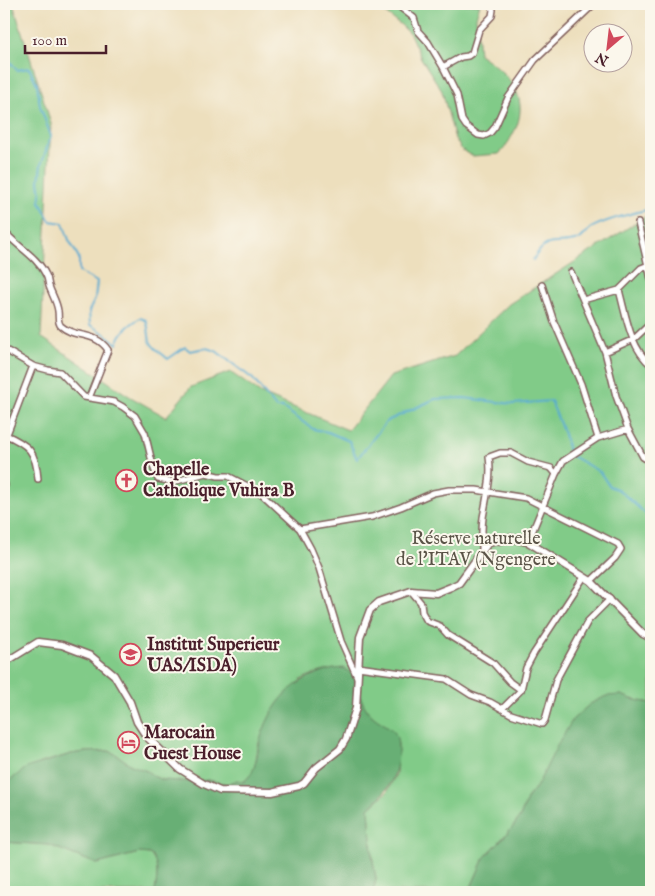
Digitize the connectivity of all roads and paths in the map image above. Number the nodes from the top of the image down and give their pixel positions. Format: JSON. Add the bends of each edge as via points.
{"nodes":[{"id":1,"x":396,"y":4,"type":"edge"},
{"id":2,"x":491,"y":4,"type":"edge"},
{"id":3,"x":594,"y":4,"type":"edge"},
{"id":4,"x":443,"y":67,"type":"junction"},
{"id":5,"x":638,"y":223,"type":"dead end"},
{"id":6,"x":4,"y":230,"type":"edge"},
{"id":7,"x":650,"y":265,"type":"edge"},
{"id":8,"x":571,"y":272,"type":"dead end"},
{"id":9,"x":651,"y":279,"type":"edge"},
{"id":10,"x":542,"y":285,"type":"dead end"},
{"id":11,"x":618,"y":290,"type":"junction"},
{"id":12,"x":583,"y":300,"type":"junction"},
{"id":13,"x":651,"y":322,"type":"edge"},
{"id":14,"x":634,"y":339,"type":"junction"},
{"id":15,"x":4,"y":349,"type":"edge"},
{"id":16,"x":605,"y":352,"type":"junction"},
{"id":17,"x":651,"y":365,"type":"edge"},
{"id":18,"x":33,"y":366,"type":"junction"},
{"id":19,"x":89,"y":398,"type":"junction"},
{"id":20,"x":628,"y":429,"type":"junction"},
{"id":21,"x":5,"y":434,"type":"edge"},
{"id":22,"x":598,"y":438,"type":"junction"},
{"id":23,"x":4,"y":442,"type":"edge"},
{"id":24,"x":651,"y":462,"type":"edge"},
{"id":25,"x":556,"y":474,"type":"junction"},
{"id":26,"x":38,"y":479,"type":"dead end"},
{"id":27,"x":488,"y":492,"type":"junction"},
{"id":28,"x":543,"y":508,"type":"junction"},
{"id":29,"x":300,"y":529,"type":"junction"},
{"id":30,"x":528,"y":542,"type":"junction"},
{"id":31,"x":482,"y":553,"type":"junction"},
{"id":32,"x":584,"y":577,"type":"junction"},
{"id":33,"x":591,"y":581,"type":"junction"},
{"id":34,"x":411,"y":591,"type":"junction"},
{"id":35,"x":610,"y":599,"type":"junction"},
{"id":36,"x":651,"y":638,"type":"edge"},
{"id":37,"x":4,"y":663,"type":"edge"},
{"id":38,"x":358,"y":667,"type":"junction"},
{"id":39,"x":357,"y":677,"type":"junction"},
{"id":40,"x":522,"y":690,"type":"junction"},
{"id":41,"x":503,"y":708,"type":"junction"}],
"edges":[{"from":1,"to":4,"type":"street","via":[[414,18],[418,31]]},
{"from":2,"to":4,"type":"street","via":[[492,16],[480,30],[472,53]]},
{"from":3,"to":4,"type":"street","via":[[535,60],[508,98],[495,127],[484,136],[471,131],[462,120],[457,95]]},
{"from":5,"to":7,"type":"street"},
{"from":6,"to":19,"type":"street","via":[[38,262],[46,275],[57,304],[60,325],[94,337],[108,350]]},
{"from":7,"to":9,"type":"street"},
{"from":7,"to":11,"type":"street","via":[[641,268]]},
{"from":8,"to":12,"type":"street"},
{"from":10,"to":22,"type":"street","via":[[581,384]]},
{"from":11,"to":12,"type":"street"},
{"from":11,"to":14,"type":"street"},
{"from":12,"to":16,"type":"street"},
{"from":13,"to":14,"type":"street"},
{"from":14,"to":16,"type":"street"},
{"from":14,"to":17,"type":"street","via":[[639,352]]},
{"from":15,"to":18,"type":"street"},
{"from":16,"to":20,"type":"street"},
{"from":18,"to":19,"type":"street","via":[[60,372],[84,397]]},
{"from":18,"to":21,"type":"street"},
{"from":19,"to":29,"type":"street","via":[[114,402],[135,416],[145,433],[158,479],[173,482],[206,473],[228,476],[261,493]]},
{"from":20,"to":22,"type":"street"},
{"from":20,"to":24,"type":"street","via":[[643,457]]},
{"from":21,"to":23,"type":"street"},
{"from":21,"to":26,"type":"street","via":[[34,455]]},
{"from":22,"to":25,"type":"street","via":[[563,461]]},
{"from":25,"to":27,"type":"street","via":[[551,468],[511,453],[500,453],[489,457]]},
{"from":25,"to":28,"type":"street"},
{"from":27,"to":28,"type":"street","via":[[526,498]]},
{"from":27,"to":29,"type":"street","via":[[432,493],[372,517]]},
{"from":27,"to":31,"type":"street","via":[[483,514]]},
{"from":28,"to":30,"type":"street"},
{"from":28,"to":33,"type":"street","via":[[620,547],[615,558]]},
{"from":29,"to":39,"type":"street","via":[[319,568],[341,641]]},
{"from":30,"to":31,"type":"street","via":[[511,538],[497,540],[488,543]]},
{"from":30,"to":32,"type":"street"},
{"from":31,"to":34,"type":"street","via":[[459,583],[451,588],[436,593]]},
{"from":32,"to":33,"type":"street"},
{"from":32,"to":40,"type":"street","via":[[526,668]]},
{"from":33,"to":35,"type":"street"},
{"from":34,"to":38,"type":"street","via":[[379,602],[370,610],[360,637]]},
{"from":34,"to":40,"type":"street","via":[[421,603],[427,621],[440,626],[448,635],[493,663]]},
{"from":35,"to":36,"type":"street","via":[[643,634]]},
{"from":35,"to":41,"type":"street","via":[[588,621],[556,680],[542,724],[511,714]]},
{"from":37,"to":39,"type":"street","via":[[38,642],[62,645],[91,656],[114,675],[146,736],[180,770],[220,791],[239,793],[272,792],[298,786],[340,749],[356,708]]},
{"from":38,"to":39,"type":"street"},
{"from":38,"to":41,"type":"street","via":[[446,679],[471,695]]},
{"from":40,"to":41,"type":"street"}]}
